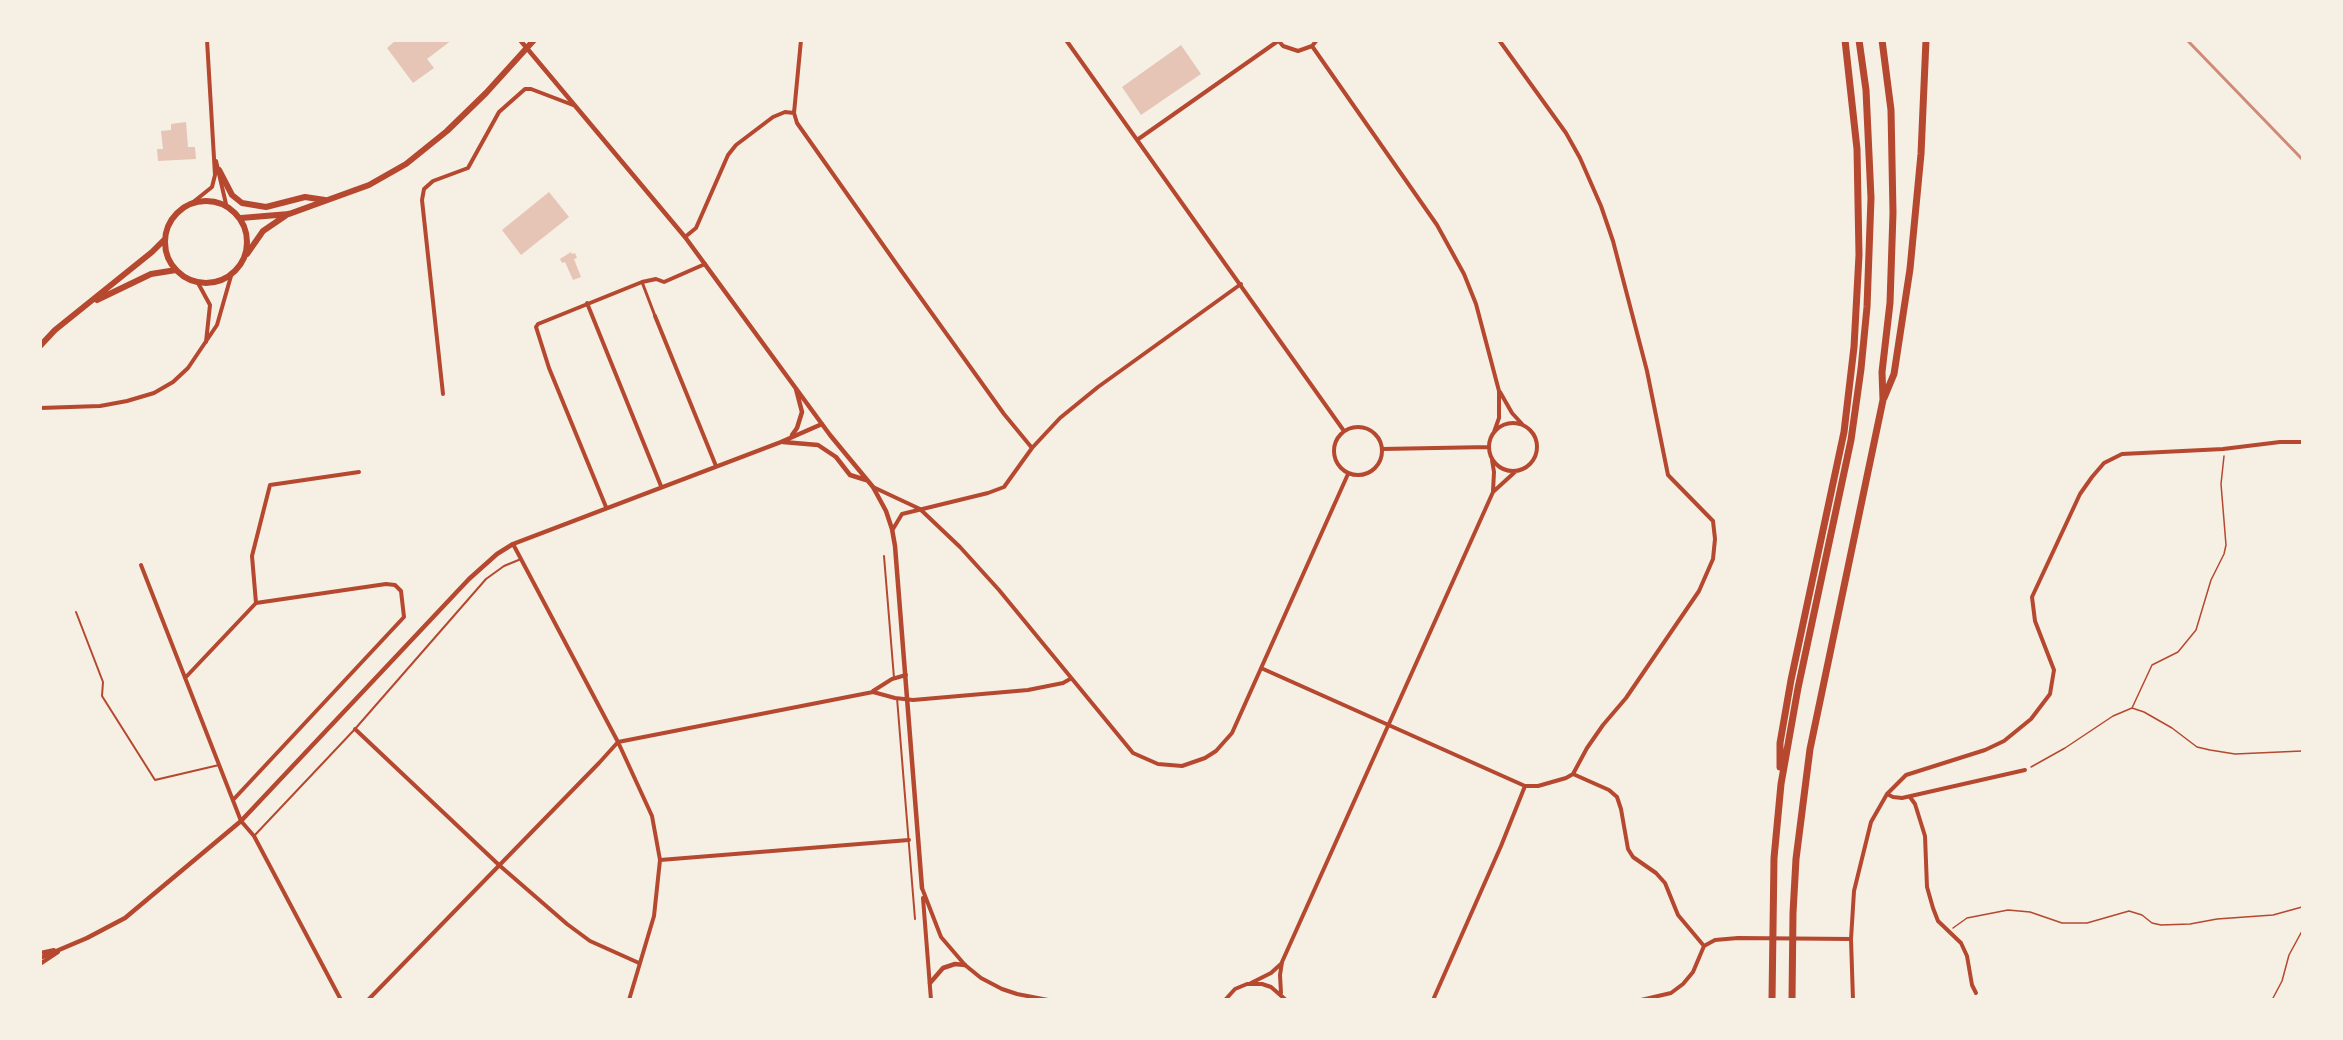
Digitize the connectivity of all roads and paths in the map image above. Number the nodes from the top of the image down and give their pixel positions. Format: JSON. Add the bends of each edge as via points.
{"nodes":[{"id":1,"x":207,"y":40,"type":"edge"},
{"id":2,"x":520,"y":40,"type":"edge"},
{"id":3,"x":534,"y":40,"type":"edge"},
{"id":4,"x":801,"y":40,"type":"edge"},
{"id":5,"x":1066,"y":40,"type":"edge"},
{"id":6,"x":1317,"y":40,"type":"edge"},
{"id":7,"x":1499,"y":40,"type":"edge"},
{"id":8,"x":1859,"y":40,"type":"edge"},
{"id":9,"x":1882,"y":40,"type":"edge"},
{"id":10,"x":1926,"y":40,"type":"edge"},
{"id":11,"x":1278,"y":41,"type":"edge"},
{"id":12,"x":1845,"y":42,"type":"edge"},
{"id":13,"x":1312,"y":46,"type":"junction"},
{"id":14,"x":573,"y":105,"type":"junction"},
{"id":15,"x":794,"y":113,"type":"junction"},
{"id":16,"x":1137,"y":140,"type":"junction"},
{"id":17,"x":215,"y":159,"type":"junction"},
{"id":18,"x":219,"y":170,"type":"junction"},
{"id":19,"x":329,"y":201,"type":"junction"},
{"id":20,"x":192,"y":202,"type":"junction"},
{"id":21,"x":226,"y":204,"type":"junction"},
{"id":22,"x":289,"y":214,"type":"junction"},
{"id":23,"x":241,"y":218,"type":"junction"},
{"id":24,"x":685,"y":237,"type":"junction"},
{"id":25,"x":165,"y":239,"type":"junction"},
{"id":26,"x":246,"y":255,"type":"junction"},
{"id":27,"x":706,"y":264,"type":"junction"},
{"id":28,"x":176,"y":270,"type":"junction"},
{"id":29,"x":231,"y":276,"type":"junction"},
{"id":30,"x":642,"y":282,"type":"junction"},
{"id":31,"x":198,"y":283,"type":"junction"},
{"id":32,"x":1241,"y":284,"type":"junction"},
{"id":33,"x":587,"y":303,"type":"junction"},
{"id":34,"x":85,"y":305,"type":"junction"},
{"id":35,"x":655,"y":316,"type":"joint"},
{"id":36,"x":205,"y":345,"type":"junction"},
{"id":37,"x":40,"y":346,"type":"edge"},
{"id":38,"x":795,"y":387,"type":"junction"},
{"id":39,"x":1499,"y":391,"type":"junction"},
{"id":40,"x":443,"y":394,"type":"dead end"},
{"id":41,"x":1884,"y":400,"type":"junction"},
{"id":42,"x":40,"y":408,"type":"edge"},
{"id":43,"x":822,"y":424,"type":"junction"},
{"id":44,"x":1523,"y":425,"type":"junction"},
{"id":45,"x":1344,"y":431,"type":"junction"},
{"id":46,"x":1494,"y":432,"type":"junction"},
{"id":47,"x":791,"y":437,"type":"junction"},
{"id":48,"x":781,"y":442,"type":"junction"},
{"id":49,"x":2302,"y":442,"type":"edge"},
{"id":50,"x":1489,"y":447,"type":"junction"},
{"id":51,"x":1032,"y":448,"type":"junction"},
{"id":52,"x":1382,"y":448,"type":"junction"},
{"id":53,"x":2223,"y":449,"type":"junction"},
{"id":54,"x":1491,"y":456,"type":"junction"},
{"id":55,"x":716,"y":466,"type":"junction"},
{"id":56,"x":1516,"y":471,"type":"junction"},
{"id":57,"x":359,"y":472,"type":"dead end"},
{"id":58,"x":1348,"y":474,"type":"junction"},
{"id":59,"x":866,"y":480,"type":"junction"},
{"id":60,"x":661,"y":486,"type":"junction"},
{"id":61,"x":873,"y":487,"type":"junction"},
{"id":62,"x":1493,"y":492,"type":"junction"},
{"id":63,"x":606,"y":507,"type":"junction"},
{"id":64,"x":920,"y":509,"type":"junction"},
{"id":65,"x":892,"y":529,"type":"junction"},
{"id":66,"x":513,"y":544,"type":"junction"},
{"id":67,"x":884,"y":556,"type":"dead end"},
{"id":68,"x":521,"y":559,"type":"junction"},
{"id":69,"x":141,"y":565,"type":"dead end"},
{"id":70,"x":256,"y":603,"type":"junction"},
{"id":71,"x":76,"y":612,"type":"dead end"},
{"id":72,"x":1261,"y":668,"type":"junction"},
{"id":73,"x":906,"y":675,"type":"junction"},
{"id":74,"x":185,"y":678,"type":"junction"},
{"id":75,"x":894,"y":678,"type":"junction"},
{"id":76,"x":1070,"y":679,"type":"junction"},
{"id":77,"x":873,"y":692,"type":"junction"},
{"id":78,"x":897,"y":698,"type":"junction"},
{"id":79,"x":907,"y":699,"type":"junction"},
{"id":80,"x":2132,"y":708,"type":"junction"},
{"id":81,"x":1389,"y":724,"type":"junction"},
{"id":82,"x":355,"y":729,"type":"junction"},
{"id":83,"x":618,"y":742,"type":"junction"},
{"id":84,"x":2302,"y":752,"type":"edge"},
{"id":85,"x":219,"y":765,"type":"junction"},
{"id":86,"x":2025,"y":770,"type":"joint"},
{"id":87,"x":1573,"y":774,"type":"junction"},
{"id":88,"x":1780,"y":784,"type":"junction"},
{"id":89,"x":1525,"y":786,"type":"junction"},
{"id":90,"x":1887,"y":794,"type":"junction"},
{"id":91,"x":1910,"y":796,"type":"junction"},
{"id":92,"x":233,"y":800,"type":"junction"},
{"id":93,"x":241,"y":821,"type":"junction"},
{"id":94,"x":254,"y":836,"type":"junction"},
{"id":95,"x":909,"y":840,"type":"junction"},
{"id":96,"x":660,"y":860,"type":"junction"},
{"id":97,"x":499,"y":865,"type":"junction"},
{"id":98,"x":922,"y":888,"type":"junction"},
{"id":99,"x":2302,"y":907,"type":"edge"},
{"id":100,"x":915,"y":919,"type":"dead end"},
{"id":101,"x":1950,"y":930,"type":"junction"},
{"id":102,"x":2302,"y":931,"type":"edge"},
{"id":103,"x":1851,"y":939,"type":"junction"},
{"id":104,"x":1704,"y":946,"type":"junction"},
{"id":105,"x":61,"y":950,"type":"junction"},
{"id":106,"x":40,"y":953,"type":"edge"},
{"id":107,"x":40,"y":958,"type":"edge"},
{"id":108,"x":1282,"y":962,"type":"junction"},
{"id":109,"x":639,"y":963,"type":"junction"},
{"id":110,"x":40,"y":964,"type":"edge"},
{"id":111,"x":964,"y":965,"type":"junction"},
{"id":112,"x":930,"y":983,"type":"junction"},
{"id":113,"x":1247,"y":984,"type":"junction"},
{"id":114,"x":1281,"y":993,"type":"junction"},
{"id":115,"x":1976,"y":993,"type":"dead end"},
{"id":116,"x":341,"y":999,"type":"edge"},
{"id":117,"x":368,"y":999,"type":"edge"},
{"id":118,"x":629,"y":999,"type":"edge"},
{"id":119,"x":931,"y":999,"type":"edge"},
{"id":120,"x":1048,"y":999,"type":"edge"},
{"id":121,"x":1225,"y":999,"type":"edge"},
{"id":122,"x":1286,"y":999,"type":"edge"},
{"id":123,"x":1433,"y":999,"type":"edge"},
{"id":124,"x":1641,"y":999,"type":"edge"},
{"id":125,"x":1772,"y":999,"type":"edge"},
{"id":126,"x":1792,"y":999,"type":"edge"},
{"id":127,"x":1853,"y":999,"type":"edge"},
{"id":128,"x":2272,"y":999,"type":"edge"}],
"edges":[{"from":1,"to":17,"type":"street"},
{"from":2,"to":14,"type":"street"},
{"from":3,"to":19,"type":"highway","via":[[447,131],[406,164]]},
{"from":4,"to":15,"type":"street"},
{"from":5,"to":16,"type":"street"},
{"from":6,"to":13,"type":"street"},
{"from":7,"to":87,"type":"street","via":[[1580,158],[1613,241],[1647,372],[1668,475],[1713,521],[1715,539],[1713,560],[1699,591],[1587,748]]},
{"from":8,"to":88,"type":"highway","via":[[1866,90],[1870,198],[1862,369]]},
{"from":9,"to":41,"type":"highway","via":[[1891,110],[1893,213],[1890,303],[1882,372]]},
{"from":10,"to":41,"type":"highway","via":[[1910,269],[1894,374]]},
{"from":11,"to":13,"type":"street","via":[[1298,51]]},
{"from":11,"to":16,"type":"street"},
{"from":12,"to":88,"type":"highway","via":[[1857,150],[1859,255],[1854,347],[1838,468],[1780,743]]},
{"from":13,"to":39,"type":"street","via":[[1451,249],[1476,304]]},
{"from":14,"to":24,"type":"street"},
{"from":14,"to":40,"type":"street","via":[[525,89],[499,112],[468,168],[433,181],[424,189],[422,200]]},
{"from":15,"to":24,"type":"street","via":[[773,117],[736,145],[696,228]]},
{"from":15,"to":51,"type":"street","via":[[797,123],[899,267]]},
{"from":16,"to":32,"type":"street"},
{"from":17,"to":18,"type":"street"},
{"from":17,"to":20,"type":"street","via":[[212,187]]},
{"from":18,"to":19,"type":"highway","via":[[232,195],[242,203],[266,207],[305,197]]},
{"from":18,"to":21,"type":"street"},
{"from":19,"to":22,"type":"highway"},
{"from":20,"to":21,"type":"highway"},
{"from":20,"to":25,"type":"highway","via":[[179,210]]},
{"from":21,"to":23,"type":"highway"},
{"from":22,"to":23,"type":"highway"},
{"from":22,"to":26,"type":"highway","via":[[263,231]]},
{"from":23,"to":26,"type":"highway","via":[[248,236]]},
{"from":24,"to":27,"type":"street"},
{"from":25,"to":28,"type":"highway","via":[[168,258]]},
{"from":25,"to":34,"type":"highway"},
{"from":26,"to":29,"type":"highway"},
{"from":27,"to":30,"type":"street","via":[[664,282]]},
{"from":27,"to":38,"type":"street"},
{"from":28,"to":31,"type":"highway"},
{"from":28,"to":34,"type":"highway","via":[[151,274]]},
{"from":29,"to":31,"type":"highway","via":[[213,283]]},
{"from":29,"to":36,"type":"street","via":[[217,325]]},
{"from":30,"to":33,"type":"street"},
{"from":30,"to":35,"type":"street"},
{"from":31,"to":36,"type":"street","via":[[210,305]]},
{"from":32,"to":45,"type":"street"},
{"from":32,"to":51,"type":"street","via":[[1098,387],[1060,418]]},
{"from":33,"to":60,"type":"street"},
{"from":33,"to":63,"type":"street","via":[[538,324],[536,331]]},
{"from":34,"to":37,"type":"highway"},
{"from":35,"to":55,"type":"street"},
{"from":36,"to":42,"type":"street","via":[[188,369],[154,393],[100,406]]},
{"from":38,"to":43,"type":"street"},
{"from":38,"to":47,"type":"street","via":[[802,412]]},
{"from":39,"to":44,"type":"street"},
{"from":39,"to":46,"type":"street","via":[[1499,418]]},
{"from":41,"to":126,"type":"highway","via":[[1810,749],[1795,881]]},
{"from":43,"to":47,"type":"street"},
{"from":43,"to":59,"type":"street"},
{"from":44,"to":46,"type":"street","via":[[1508,423]]},
{"from":44,"to":56,"type":"street","via":[[1535,437],[1537,453],[1527,467]]},
{"from":45,"to":52,"type":"street","via":[[1368,429]]},
{"from":45,"to":58,"type":"street","via":[[1335,442],[1334,457]]},
{"from":46,"to":50,"type":"street"},
{"from":47,"to":48,"type":"street"},
{"from":48,"to":55,"type":"street"},
{"from":48,"to":59,"type":"street","via":[[818,445],[836,457],[850,475]]},
{"from":49,"to":53,"type":"street"},
{"from":50,"to":52,"type":"street"},
{"from":50,"to":54,"type":"street"},
{"from":51,"to":64,"type":"street","via":[[1004,487]]},
{"from":52,"to":58,"type":"street","via":[[1379,463],[1369,473]]},
{"from":53,"to":80,"type":"path","via":[[2224,554],[2211,580],[2196,630],[2178,652],[2152,665]]},
{"from":53,"to":90,"type":"street","via":[[2122,454],[2097,470],[2080,494],[2032,597],[2035,621],[2054,670],[2050,694],[2031,719],[2004,741],[1975,754],[1916,770],[1898,781]]},
{"from":54,"to":56,"type":"street","via":[[1498,466]]},
{"from":54,"to":62,"type":"street"},
{"from":55,"to":60,"type":"street"},
{"from":56,"to":62,"type":"street"},
{"from":57,"to":70,"type":"street","via":[[270,485],[252,555]]},
{"from":58,"to":72,"type":"street"},
{"from":59,"to":61,"type":"street"},
{"from":60,"to":63,"type":"street"},
{"from":61,"to":64,"type":"street"},
{"from":61,"to":65,"type":"street"},
{"from":62,"to":81,"type":"street"},
{"from":63,"to":66,"type":"street"},
{"from":64,"to":65,"type":"street","via":[[902,514]]},
{"from":64,"to":76,"type":"street","via":[[991,581]]},
{"from":65,"to":73,"type":"street"},
{"from":66,"to":68,"type":"street"},
{"from":66,"to":93,"type":"street","via":[[479,568]]},
{"from":67,"to":75,"type":"lane"},
{"from":68,"to":82,"type":"lane","via":[[486,579]]},
{"from":68,"to":83,"type":"street"},
{"from":69,"to":74,"type":"street"},
{"from":70,"to":74,"type":"street"},
{"from":70,"to":92,"type":"street","via":[[386,584],[401,591],[405,617]]},
{"from":71,"to":85,"type":"lane","via":[[103,682],[102,696],[155,780]]},
{"from":72,"to":76,"type":"street","via":[[1224,743],[1205,758],[1182,766],[1158,764],[1133,753]]},
{"from":72,"to":81,"type":"street"},
{"from":73,"to":75,"type":"street"},
{"from":73,"to":79,"type":"street"},
{"from":74,"to":85,"type":"street"},
{"from":75,"to":77,"type":"street"},
{"from":76,"to":79,"type":"street","via":[[1028,690]]},
{"from":77,"to":78,"type":"street"},
{"from":77,"to":83,"type":"street"},
{"from":78,"to":79,"type":"street"},
{"from":78,"to":95,"type":"lane"},
{"from":79,"to":98,"type":"street"},
{"from":80,"to":84,"type":"path","via":[[2172,728],[2196,747],[2235,754]]},
{"from":80,"to":86,"type":"path"},
{"from":81,"to":89,"type":"street"},
{"from":81,"to":108,"type":"street"},
{"from":82,"to":94,"type":"lane"},
{"from":82,"to":97,"type":"street"},
{"from":83,"to":96,"type":"street","via":[[652,816]]},
{"from":83,"to":97,"type":"street"},
{"from":85,"to":92,"type":"street"},
{"from":86,"to":91,"type":"street"},
{"from":87,"to":89,"type":"street","via":[[1538,786]]},
{"from":87,"to":104,"type":"street","via":[[1617,797],[1628,849],[1665,883],[1678,915]]},
{"from":88,"to":125,"type":"highway","via":[[1774,858]]},
{"from":89,"to":123,"type":"street"},
{"from":90,"to":91,"type":"street"},
{"from":90,"to":103,"type":"street","via":[[1868,829],[1854,891]]},
{"from":91,"to":101,"type":"street","via":[[1925,837],[1933,908],[1938,921]]},
{"from":92,"to":93,"type":"street"},
{"from":93,"to":94,"type":"street"},
{"from":93,"to":105,"type":"street","via":[[125,918]]},
{"from":94,"to":116,"type":"street"},
{"from":95,"to":96,"type":"street"},
{"from":95,"to":100,"type":"lane"},
{"from":96,"to":109,"type":"street","via":[[654,916]]},
{"from":97,"to":109,"type":"street","via":[[590,941]]},
{"from":97,"to":117,"type":"street"},
{"from":98,"to":111,"type":"street","via":[[941,937]]},
{"from":98,"to":112,"type":"street"},
{"from":99,"to":101,"type":"path","via":[[2273,915],[2161,925],[2129,911],[2087,923],[2062,923],[2030,912],[2008,910],[1967,918]]},
{"from":101,"to":115,"type":"street","via":[[1967,956]]},
{"from":102,"to":128,"type":"path"},
{"from":103,"to":104,"type":"street","via":[[1738,938],[1715,940]]},
{"from":103,"to":127,"type":"street"},
{"from":104,"to":124,"type":"street","via":[[1683,984],[1671,993]]},
{"from":105,"to":106,"type":"street"},
{"from":105,"to":107,"type":"street"},
{"from":105,"to":110,"type":"street"},
{"from":108,"to":113,"type":"street","via":[[1271,973]]},
{"from":108,"to":114,"type":"street"},
{"from":109,"to":118,"type":"street"},
{"from":111,"to":112,"type":"street","via":[[943,968]]},
{"from":111,"to":120,"type":"street","via":[[1002,989]]},
{"from":112,"to":119,"type":"street"},
{"from":113,"to":114,"type":"street","via":[[1262,984]]},
{"from":113,"to":121,"type":"street"},
{"from":114,"to":122,"type":"street"}]}
